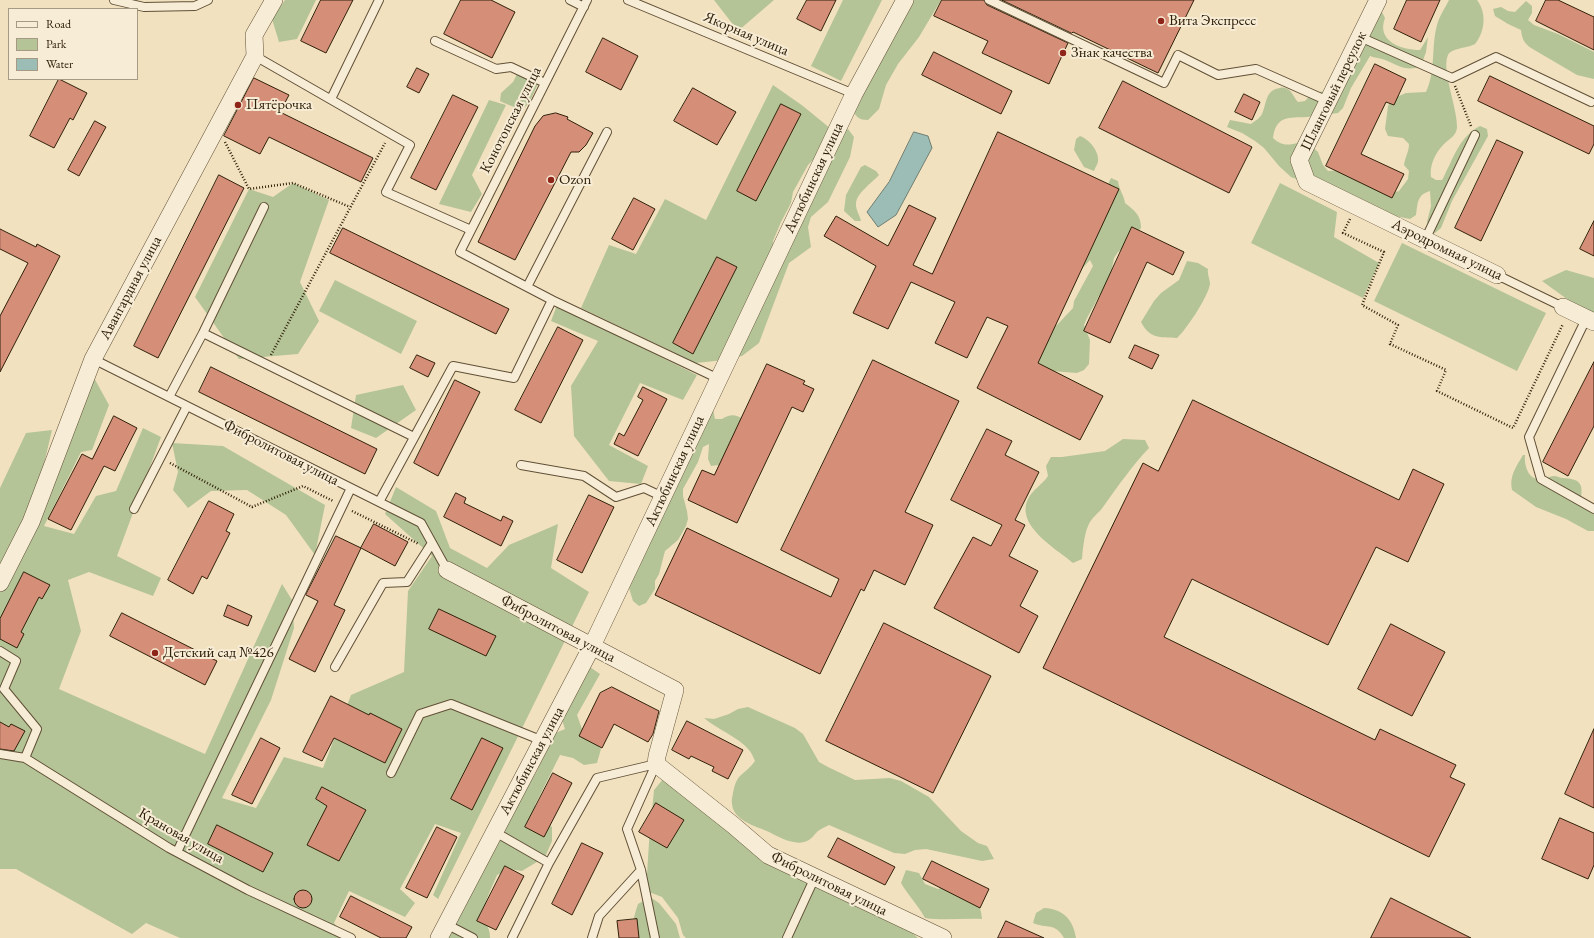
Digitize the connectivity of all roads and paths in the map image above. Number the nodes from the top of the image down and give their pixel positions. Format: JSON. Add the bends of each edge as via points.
{"nodes":[{"id":1,"x":114,"y":0,"type":"edge"},
{"id":2,"x":208,"y":0,"type":"edge"},
{"id":3,"x":274,"y":0,"type":"edge"},
{"id":4,"x":379,"y":0,"type":"edge"},
{"id":5,"x":570,"y":0,"type":"edge"},
{"id":6,"x":628,"y":0,"type":"edge"},
{"id":7,"x":905,"y":0,"type":"edge"},
{"id":8,"x":989,"y":0,"type":"edge"},
{"id":9,"x":1378,"y":0,"type":"edge"},
{"id":10,"x":586,"y":3,"type":"edge"},
{"id":11,"x":1360,"y":37,"type":"junction"},
{"id":12,"x":435,"y":41,"type":"dead end"},
{"id":13,"x":255,"y":56,"type":"junction"},
{"id":14,"x":1452,"y":78,"type":"junction"},
{"id":15,"x":545,"y":83,"type":"junction"},
{"id":16,"x":854,"y":94,"type":"junction"},
{"id":17,"x":331,"y":100,"type":"junction"},
{"id":18,"x":1328,"y":101,"type":"junction"},
{"id":19,"x":1590,"y":102,"type":"dead end"},
{"id":20,"x":217,"y":126,"type":"junction"},
{"id":21,"x":607,"y":132,"type":"dead end"},
{"id":22,"x":390,"y":134,"type":"junction"},
{"id":23,"x":1475,"y":135,"type":"joint"},
{"id":24,"x":1308,"y":182,"type":"joint"},
{"id":25,"x":264,"y":206,"type":"dead end"},
{"id":26,"x":1356,"y":206,"type":"junction"},
{"id":27,"x":350,"y":208,"type":"junction"},
{"id":28,"x":472,"y":230,"type":"junction"},
{"id":29,"x":1425,"y":240,"type":"junction"},
{"id":30,"x":1497,"y":275,"type":"joint"},
{"id":31,"x":528,"y":287,"type":"junction"},
{"id":32,"x":552,"y":300,"type":"junction"},
{"id":33,"x":1566,"y":309,"type":"junction"},
{"id":34,"x":1590,"y":320,"type":"edge"},
{"id":35,"x":203,"y":333,"type":"junction"},
{"id":36,"x":93,"y":359,"type":"junction"},
{"id":37,"x":266,"y":364,"type":"junction"},
{"id":38,"x":719,"y":379,"type":"junction"},
{"id":39,"x":169,"y":397,"type":"junction"},
{"id":40,"x":187,"y":406,"type":"junction"},
{"id":41,"x":414,"y":437,"type":"junction"},
{"id":42,"x":160,"y":458,"type":"junction"},
{"id":43,"x":521,"y":465,"type":"dead end"},
{"id":44,"x":351,"y":488,"type":"junction"},
{"id":45,"x":663,"y":498,"type":"junction"},
{"id":46,"x":379,"y":502,"type":"junction"},
{"id":47,"x":343,"y":506,"type":"junction"},
{"id":48,"x":134,"y":510,"type":"dead end"},
{"id":49,"x":1594,"y":510,"type":"edge"},
{"id":50,"x":430,"y":546,"type":"junction"},
{"id":51,"x":447,"y":570,"type":"joint"},
{"id":52,"x":0,"y":583,"type":"edge"},
{"id":53,"x":592,"y":646,"type":"junction"},
{"id":54,"x":0,"y":651,"type":"edge"},
{"id":55,"x":335,"y":667,"type":"dead end"},
{"id":56,"x":543,"y":741,"type":"junction"},
{"id":57,"x":0,"y":754,"type":"edge"},
{"id":58,"x":25,"y":758,"type":"junction"},
{"id":59,"x":656,"y":764,"type":"junction"},
{"id":60,"x":391,"y":773,"type":"dead end"},
{"id":61,"x":495,"y":832,"type":"junction"},
{"id":62,"x":177,"y":852,"type":"junction"},
{"id":63,"x":549,"y":863,"type":"junction"},
{"id":64,"x":641,"y":870,"type":"junction"},
{"id":65,"x":815,"y":877,"type":"junction"},
{"id":66,"x":443,"y":931,"type":"edge"},
{"id":67,"x":351,"y":938,"type":"edge"},
{"id":68,"x":473,"y":938,"type":"edge"},
{"id":69,"x":512,"y":938,"type":"edge"},
{"id":70,"x":592,"y":938,"type":"edge"},
{"id":71,"x":655,"y":938,"type":"edge"},
{"id":72,"x":787,"y":938,"type":"edge"},
{"id":73,"x":943,"y":938,"type":"edge"}],
"edges":[{"from":1,"to":2,"type":"lane","via":[[144,7],[195,6]]},
{"from":3,"to":13,"type":"street","via":[[254,35]]},
{"from":4,"to":17,"type":"lane"},
{"from":5,"to":10,"type":"lane"},
{"from":6,"to":16,"type":"lane","name":"Якорная улица"},
{"from":7,"to":16,"type":"street","name":"Актюбинская улица"},
{"from":8,"to":18,"type":"lane","via":[[1164,83],[1178,55],[1218,75],[1256,69]]},
{"from":9,"to":11,"type":"street","name":"Шланговый переулок"},
{"from":10,"to":15,"type":"lane","name":"Конотопская улица"},
{"from":11,"to":14,"type":"lane"},
{"from":11,"to":18,"type":"street","name":"Шланговый переулок"},
{"from":12,"to":15,"type":"lane","via":[[496,69],[511,67]]},
{"from":13,"to":17,"type":"lane"},
{"from":13,"to":20,"type":"street","name":"Авангардная улица"},
{"from":14,"to":19,"type":"lane","via":[[1496,57]]},
{"from":14,"to":23,"type":"path"},
{"from":15,"to":28,"type":"lane","name":"Конотопская улица"},
{"from":16,"to":38,"type":"street","name":"Актюбинская улица"},
{"from":17,"to":22,"type":"lane"},
{"from":18,"to":24,"type":"street","name":"Шланговый переулок","via":[[1300,160]]},
{"from":20,"to":27,"type":"path","via":[[249,189],[293,183]]},
{"from":20,"to":36,"type":"street","name":"Авангардная улица"},
{"from":21,"to":31,"type":"lane"},
{"from":22,"to":27,"type":"path"},
{"from":22,"to":28,"type":"lane","via":[[410,145],[386,192]]},
{"from":23,"to":29,"type":"lane"},
{"from":24,"to":26,"type":"street","name":"Аэродромная улица"},
{"from":25,"to":35,"type":"lane"},
{"from":26,"to":29,"type":"street","name":"Аэродромная улица"},
{"from":26,"to":33,"type":"path","via":[[1343,233],[1384,252],[1362,305],[1398,324],[1390,344],[1446,370],[1437,391],[1444,395],[1513,428]]},
{"from":27,"to":37,"type":"path"},
{"from":28,"to":31,"type":"lane","name":"Конотопская улица","via":[[460,252]]},
{"from":29,"to":30,"type":"street","name":"Аэродромная улица"},
{"from":30,"to":33,"type":"lane","name":"Аэродромная улица"},
{"from":31,"to":32,"type":"lane"},
{"from":32,"to":38,"type":"lane"},
{"from":32,"to":41,"type":"lane","via":[[514,378],[452,366]]},
{"from":33,"to":34,"type":"street","name":"Аэродромная улица"},
{"from":34,"to":49,"type":"lane","name":"Аэродромная улица","via":[[1528,437],[1541,479]]},
{"from":35,"to":37,"type":"lane"},
{"from":35,"to":39,"type":"lane"},
{"from":36,"to":39,"type":"lane","name":"Фибролитовая улица"},
{"from":36,"to":52,"type":"street","name":"Авангардная улица","via":[[31,522]]},
{"from":37,"to":41,"type":"lane"},
{"from":38,"to":45,"type":"street","name":"Актюбинская улица"},
{"from":39,"to":40,"type":"lane","name":"Фибролитовая улица"},
{"from":40,"to":42,"type":"lane"},
{"from":40,"to":44,"type":"lane","name":"Фибролитовая улица"},
{"from":41,"to":46,"type":"lane"},
{"from":42,"to":47,"type":"path","via":[[252,507],[303,486]]},
{"from":42,"to":48,"type":"lane"},
{"from":43,"to":45,"type":"lane","via":[[584,476],[616,496],[644,488]]},
{"from":44,"to":46,"type":"lane","name":"Фибролитовая улица"},
{"from":44,"to":47,"type":"lane"},
{"from":45,"to":53,"type":"street","name":"Актюбинская улица"},
{"from":46,"to":50,"type":"lane","name":"Фибролитовая улица","via":[[421,523]]},
{"from":47,"to":50,"type":"path"},
{"from":47,"to":62,"type":"lane"},
{"from":50,"to":51,"type":"lane","name":"Фибролитовая улица"},
{"from":50,"to":55,"type":"lane","via":[[407,582],[384,583]]},
{"from":51,"to":53,"type":"street","name":"Фибролитовая улица"},
{"from":53,"to":56,"type":"street","name":"Актюбинская улица"},
{"from":53,"to":59,"type":"street","name":"Фибролитовая улица","via":[[675,690]]},
{"from":54,"to":58,"type":"lane","via":[[16,661],[4,689],[37,729]]},
{"from":56,"to":60,"type":"lane","via":[[451,704],[420,714]]},
{"from":56,"to":61,"type":"street","name":"Актюбинская улица"},
{"from":57,"to":58,"type":"lane","name":"Крановая улица"},
{"from":58,"to":62,"type":"lane","name":"Крановая улица"},
{"from":59,"to":63,"type":"lane","via":[[597,778]]},
{"from":59,"to":64,"type":"lane","via":[[627,829]]},
{"from":59,"to":65,"type":"street","name":"Фибролитовая улица","via":[[768,855]]},
{"from":61,"to":63,"type":"lane"},
{"from":61,"to":66,"type":"street","name":"Актюбинская улица"},
{"from":62,"to":67,"type":"lane","name":"Крановая улица","via":[[248,890]]},
{"from":63,"to":69,"type":"lane"},
{"from":64,"to":70,"type":"lane","via":[[599,916]]},
{"from":64,"to":71,"type":"lane"},
{"from":65,"to":72,"type":"lane"},
{"from":65,"to":73,"type":"street","name":"Фибролитовая улица"},
{"from":66,"to":68,"type":"lane"}]}
